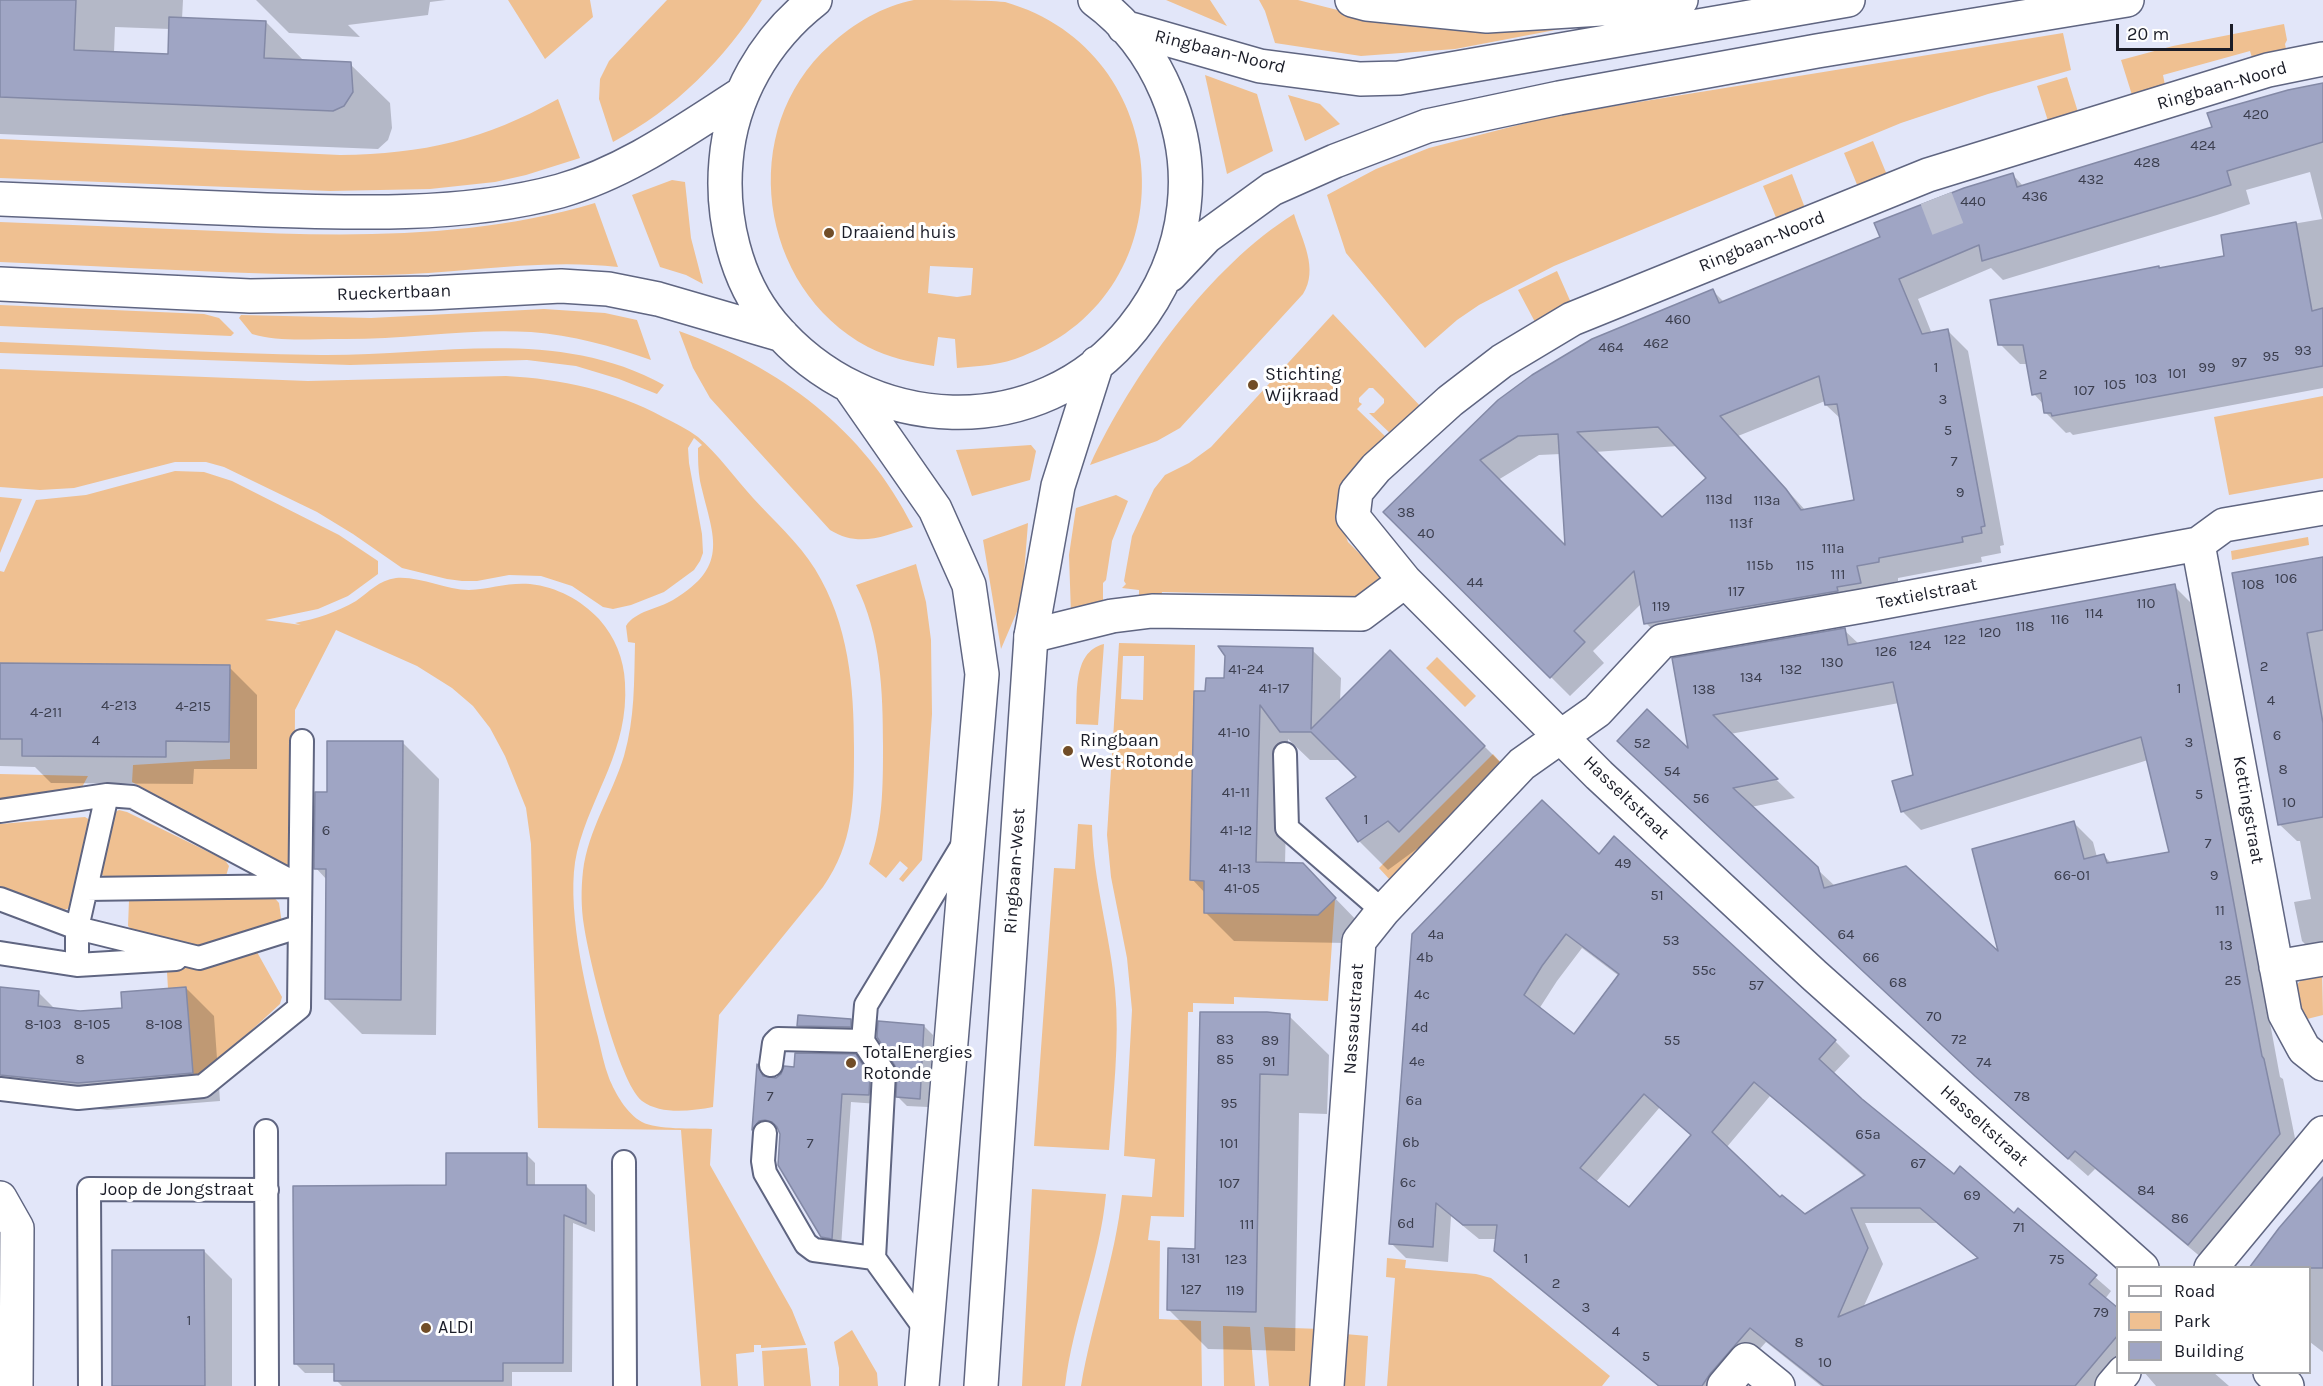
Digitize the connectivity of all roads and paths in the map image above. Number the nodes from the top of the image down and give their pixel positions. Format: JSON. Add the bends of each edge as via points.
{"nodes":[{"id":1,"x":1095,"y":0,"type":"edge"},
{"id":2,"x":1352,"y":0,"type":"edge"},
{"id":3,"x":1681,"y":0,"type":"edge"},
{"id":4,"x":1848,"y":0,"type":"edge"},
{"id":5,"x":2127,"y":0,"type":"edge"},
{"id":6,"x":809,"y":3,"type":"edge"},
{"id":7,"x":1124,"y":27,"type":"junction"},
{"id":8,"x":2323,"y":59,"type":"edge"},
{"id":9,"x":743,"y":93,"type":"junction"},
{"id":10,"x":0,"y":199,"type":"edge"},
{"id":11,"x":1162,"y":282,"type":"junction"},
{"id":12,"x":0,"y":285,"type":"edge"},
{"id":13,"x":782,"y":334,"type":"junction"},
{"id":14,"x":1097,"y":363,"type":"junction"},
{"id":15,"x":850,"y":387,"type":"junction"},
{"id":16,"x":2323,"y":508,"type":"edge"},
{"id":17,"x":2198,"y":543,"type":"junction"},
{"id":18,"x":1405,"y":581,"type":"junction"},
{"id":19,"x":1031,"y":636,"type":"junction"},
{"id":20,"x":1561,"y":736,"type":"junction"},
{"id":21,"x":302,"y":741,"type":"dead end"},
{"id":22,"x":1285,"y":754,"type":"dead end"},
{"id":23,"x":107,"y":795,"type":"junction"},
{"id":24,"x":0,"y":811,"type":"edge"},
{"id":25,"x":968,"y":836,"type":"junction"},
{"id":26,"x":300,"y":886,"type":"junction"},
{"id":27,"x":86,"y":889,"type":"junction"},
{"id":28,"x":0,"y":899,"type":"edge"},
{"id":29,"x":1383,"y":911,"type":"junction"},
{"id":30,"x":298,"y":927,"type":"junction"},
{"id":31,"x":77,"y":928,"type":"junction"},
{"id":32,"x":0,"y":953,"type":"edge"},
{"id":33,"x":199,"y":957,"type":"junction"},
{"id":34,"x":2323,"y":959,"type":"edge"},
{"id":35,"x":77,"y":965,"type":"junction"},
{"id":36,"x":2276,"y":967,"type":"junction"},
{"id":37,"x":863,"y":1041,"type":"junction"},
{"id":38,"x":2323,"y":1064,"type":"edge"},
{"id":39,"x":771,"y":1065,"type":"dead end"},
{"id":40,"x":0,"y":1089,"type":"edge"},
{"id":41,"x":266,"y":1131,"type":"dead end"},
{"id":42,"x":765,"y":1133,"type":"dead end"},
{"id":43,"x":2323,"y":1133,"type":"edge"},
{"id":44,"x":624,"y":1162,"type":"dead end"},
{"id":45,"x":267,"y":1190,"type":"junction"},
{"id":46,"x":0,"y":1198,"type":"edge"},
{"id":47,"x":874,"y":1258,"type":"junction"},
{"id":48,"x":2140,"y":1266,"type":"edge"},
{"id":49,"x":2213,"y":1266,"type":"edge"},
{"id":50,"x":926,"y":1330,"type":"junction"},
{"id":51,"x":2122,"y":1374,"type":"edge"},
{"id":52,"x":2272,"y":1374,"type":"edge"},
{"id":53,"x":16,"y":1386,"type":"edge"},
{"id":54,"x":90,"y":1386,"type":"edge"},
{"id":55,"x":267,"y":1386,"type":"edge"},
{"id":56,"x":625,"y":1386,"type":"edge"},
{"id":57,"x":921,"y":1386,"type":"edge"},
{"id":58,"x":981,"y":1386,"type":"edge"},
{"id":59,"x":1327,"y":1386,"type":"edge"},
{"id":60,"x":1724,"y":1386,"type":"edge"},
{"id":61,"x":1778,"y":1386,"type":"edge"},
{"id":62,"x":2112,"y":1386,"type":"edge"},
{"id":63,"x":2287,"y":1386,"type":"edge"}],
"edges":[{"from":1,"to":7,"type":"main road"},
{"from":2,"to":3,"type":"main road","via":[[1487,16],[1634,7]]},
{"from":4,"to":7,"type":"main road","name":"Ringbaan-Noord","via":[[1389,78],[1360,79],[1260,66]]},
{"from":5,"to":11,"type":"main road","via":[[1559,98],[1427,126],[1272,189],[1206,237]]},
{"from":6,"to":9,"type":"main road","via":[[769,47]]},
{"from":7,"to":11,"type":"main road","via":[[1162,83],[1183,148],[1183,217]]},
{"from":8,"to":18,"type":"main road","name":"Ringbaan-Noord","via":[[2268,70],[1932,187],[1572,319],[1502,361],[1450,401],[1376,468],[1356,492],[1353,518]]},
{"from":9,"to":10,"type":"main road","via":[[663,144],[611,171],[560,191],[494,204],[405,212],[315,212]]},
{"from":9,"to":13,"type":"main road","via":[[726,155],[727,219],[746,280],[770,322]]},
{"from":11,"to":14,"type":"main road","via":[[1128,334]]},
{"from":12,"to":13,"type":"main road","name":"Rueckertbaan","via":[[250,296],[561,286],[608,289],[658,299]]},
{"from":13,"to":15,"type":"main road","via":[[806,359]]},
{"from":14,"to":15,"type":"main road","via":[[1082,376],[1026,402],[967,412],[907,407]]},
{"from":14,"to":19,"type":"main road","name":"Ringbaan-West","via":[[1058,486]]},
{"from":15,"to":25,"type":"main road","via":[[935,509],[969,585],[982,674]]},
{"from":16,"to":17,"type":"main road","name":"Textielstraat","via":[[2224,525]]},
{"from":17,"to":20,"type":"main road","name":"Textielstraat","via":[[1662,641],[1597,711]]},
{"from":17,"to":36,"type":"main road","name":"Kettingstraat"},
{"from":18,"to":19,"type":"main road","via":[[1361,614],[1152,610]]},
{"from":18,"to":20,"type":"main road","name":"Hasseltstraat"},
{"from":19,"to":58,"type":"main road","name":"Ringbaan-West"},
{"from":20,"to":29,"type":"main road","name":"Nassaustraat","via":[[1522,764]]},
{"from":20,"to":48,"type":"main road","name":"Hasseltstraat","via":[[1814,975]]},
{"from":21,"to":26,"type":"lane"},
{"from":22,"to":29,"type":"lane","via":[[1287,828]]},
{"from":23,"to":24,"type":"lane"},
{"from":23,"to":26,"type":"lane","via":[[133,797]]},
{"from":23,"to":27,"type":"lane"},
{"from":25,"to":37,"type":"lane","via":[[866,1005]]},
{"from":25,"to":50,"type":"main road"},
{"from":26,"to":27,"type":"lane"},
{"from":26,"to":30,"type":"lane"},
{"from":27,"to":31,"type":"lane"},
{"from":28,"to":31,"type":"lane"},
{"from":29,"to":59,"type":"main road","name":"Nassaustraat","via":[[1359,941]]},
{"from":30,"to":33,"type":"lane"},
{"from":30,"to":40,"type":"lane","via":[[299,1008],[203,1086],[78,1098]]},
{"from":31,"to":33,"type":"lane"},
{"from":31,"to":35,"type":"lane"},
{"from":32,"to":35,"type":"lane"},
{"from":33,"to":35,"type":"lane"},
{"from":34,"to":36,"type":"main road"},
{"from":36,"to":38,"type":"main road","name":"Kettingstraat","via":[[2285,1014],[2304,1049]]},
{"from":37,"to":39,"type":"lane","via":[[778,1039]]},
{"from":37,"to":47,"type":"lane","via":[[884,1073]]},
{"from":41,"to":45,"type":"lane"},
{"from":42,"to":47,"type":"lane","via":[[765,1173],[806,1244],[814,1250]]},
{"from":43,"to":49,"type":"main road"},
{"from":44,"to":56,"type":"lane"},
{"from":45,"to":54,"type":"lane","name":"Joop de Jongstraat","via":[[89,1189]]},
{"from":45,"to":55,"type":"lane","name":"Joop de Jongstraat"},
{"from":46,"to":53,"type":"main road","via":[[17,1228]]},
{"from":47,"to":50,"type":"lane"},
{"from":50,"to":57,"type":"main road"},
{"from":51,"to":62,"type":"main road"},
{"from":52,"to":63,"type":"main road"},
{"from":60,"to":61,"type":"main road","via":[[1746,1360]]}]}
